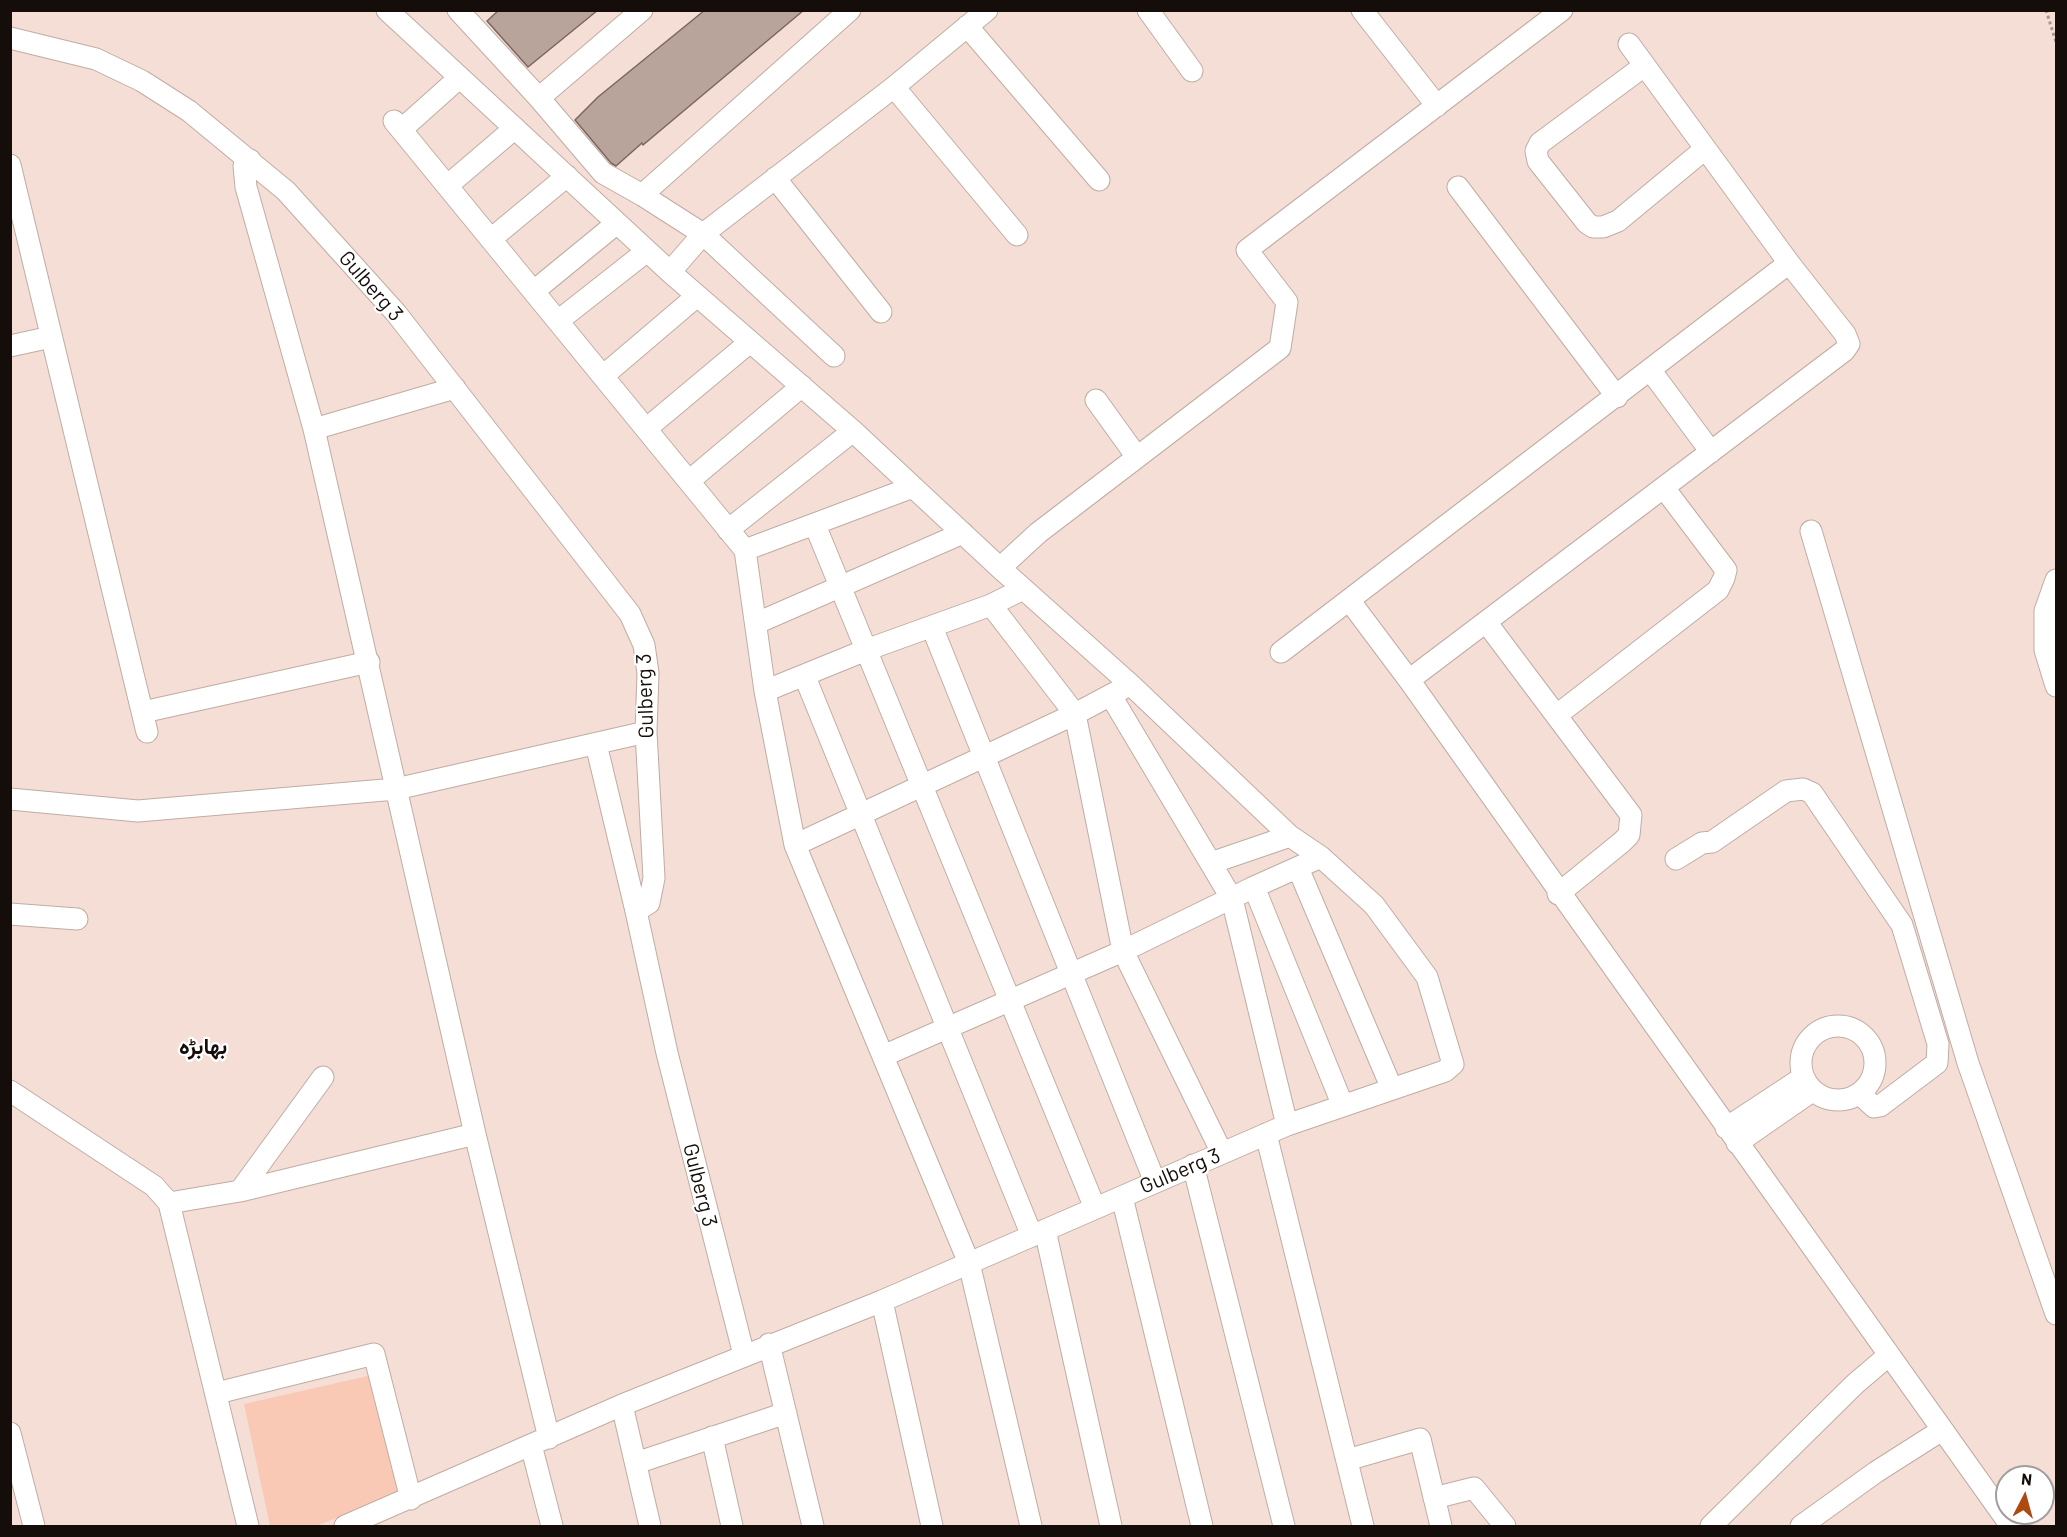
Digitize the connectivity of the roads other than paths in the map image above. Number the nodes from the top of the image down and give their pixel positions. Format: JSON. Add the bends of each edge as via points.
{"nodes":[{"id":1,"x":387,"y":10,"type":"edge"},
{"id":2,"x":458,"y":10,"type":"edge"},
{"id":3,"x":642,"y":10,"type":"edge"},
{"id":4,"x":850,"y":10,"type":"edge"},
{"id":5,"x":987,"y":10,"type":"edge"},
{"id":6,"x":1148,"y":10,"type":"edge"},
{"id":7,"x":1562,"y":10,"type":"edge"},
{"id":8,"x":1369,"y":13,"type":"edge"},
{"id":9,"x":967,"y":26,"type":"junction"},
{"id":10,"x":10,"y":38,"type":"edge"},
{"id":11,"x":1629,"y":44,"type":"dead end"},
{"id":12,"x":1644,"y":66,"type":"junction"},
{"id":13,"x":1192,"y":71,"type":"dead end"},
{"id":14,"x":459,"y":78,"type":"junction"},
{"id":15,"x":894,"y":87,"type":"junction"},
{"id":16,"x":539,"y":98,"type":"junction"},
{"id":17,"x":1437,"y":106,"type":"junction"},
{"id":18,"x":515,"y":128,"type":"junction"},
{"id":19,"x":1705,"y":149,"type":"junction"},
{"id":20,"x":250,"y":160,"type":"junction"},
{"id":21,"x":10,"y":165,"type":"edge"},
{"id":22,"x":567,"y":176,"type":"junction"},
{"id":23,"x":776,"y":178,"type":"junction"},
{"id":24,"x":1099,"y":180,"type":"dead end"},
{"id":25,"x":447,"y":186,"type":"junction"},
{"id":26,"x":1458,"y":187,"type":"dead end"},
{"id":27,"x":642,"y":195,"type":"junction"},
{"id":28,"x":617,"y":223,"type":"junction"},
{"id":29,"x":702,"y":234,"type":"junction"},
{"id":30,"x":1017,"y":235,"type":"dead end"},
{"id":31,"x":491,"y":239,"type":"junction"},
{"id":32,"x":646,"y":251,"type":"junction"},
{"id":33,"x":1789,"y":263,"type":"junction"},
{"id":34,"x":670,"y":272,"type":"junction"},
{"id":35,"x":534,"y":291,"type":"junction"},
{"id":36,"x":697,"y":296,"type":"junction"},
{"id":37,"x":881,"y":312,"type":"dead end"},
{"id":38,"x":558,"y":321,"type":"junction"},
{"id":39,"x":51,"y":337,"type":"junction"},
{"id":40,"x":750,"y":342,"type":"junction"},
{"id":41,"x":10,"y":346,"type":"edge"},
{"id":42,"x":834,"y":356,"type":"dead end"},
{"id":43,"x":1651,"y":371,"type":"junction"},
{"id":44,"x":603,"y":376,"type":"junction"},
{"id":45,"x":802,"y":386,"type":"junction"},
{"id":46,"x":455,"y":388,"type":"junction"},
{"id":47,"x":1617,"y":397,"type":"junction"},
{"id":48,"x":1096,"y":400,"type":"dead end"},
{"id":49,"x":314,"y":429,"type":"junction"},
{"id":50,"x":646,"y":429,"type":"junction"},
{"id":51,"x":853,"y":431,"type":"junction"},
{"id":52,"x":1711,"y":452,"type":"junction"},
{"id":53,"x":1137,"y":458,"type":"junction"},
{"id":54,"x":689,"y":481,"type":"junction"},
{"id":55,"x":913,"y":487,"type":"junction"},
{"id":56,"x":1664,"y":488,"type":"junction"},
{"id":57,"x":815,"y":525,"type":"junction"},
{"id":58,"x":728,"y":530,"type":"junction"},
{"id":59,"x":1811,"y":531,"type":"dead end"},
{"id":60,"x":963,"y":533,"type":"junction"},
{"id":61,"x":745,"y":550,"type":"junction"},
{"id":62,"x":1000,"y":568,"type":"junction"},
{"id":63,"x":2056,"y":580,"type":"edge"},
{"id":64,"x":840,"y":586,"type":"junction"},
{"id":65,"x":1023,"y":589,"type":"junction"},
{"id":66,"x":1349,"y":600,"type":"junction"},
{"id":67,"x":991,"y":605,"type":"junction"},
{"id":68,"x":1486,"y":622,"type":"junction"},
{"id":69,"x":757,"y":623,"type":"junction"},
{"id":70,"x":932,"y":627,"type":"junction"},
{"id":71,"x":866,"y":650,"type":"junction"},
{"id":72,"x":1281,"y":652,"type":"dead end"},
{"id":73,"x":369,"y":662,"type":"junction"},
{"id":74,"x":805,"y":677,"type":"junction"},
{"id":75,"x":1409,"y":680,"type":"junction"},
{"id":76,"x":1131,"y":685,"type":"junction"},
{"id":77,"x":2056,"y":686,"type":"edge"},
{"id":78,"x":765,"y":691,"type":"junction"},
{"id":79,"x":1111,"y":696,"type":"junction"},
{"id":80,"x":1076,"y":714,"type":"junction"},
{"id":81,"x":1557,"y":715,"type":"junction"},
{"id":82,"x":646,"y":732,"type":"junction"},
{"id":83,"x":596,"y":744,"type":"junction"},
{"id":84,"x":985,"y":757,"type":"junction"},
{"id":85,"x":922,"y":787,"type":"junction"},
{"id":86,"x":396,"y":789,"type":"junction"},
{"id":87,"x":10,"y":799,"type":"edge"},
{"id":88,"x":861,"y":813,"type":"junction"},
{"id":89,"x":1290,"y":836,"type":"junction"},
{"id":90,"x":795,"y":844,"type":"junction"},
{"id":91,"x":1322,"y":858,"type":"junction"},
{"id":92,"x":1676,"y":859,"type":"dead end"},
{"id":93,"x":1211,"y":863,"type":"junction"},
{"id":94,"x":1298,"y":868,"type":"junction"},
{"id":95,"x":1254,"y":887,"type":"junction"},
{"id":96,"x":1558,"y":894,"type":"junction"},
{"id":97,"x":1232,"y":899,"type":"junction"},
{"id":98,"x":636,"y":911,"type":"junction"},
{"id":99,"x":10,"y":914,"type":"edge"},
{"id":100,"x":77,"y":919,"type":"dead end"},
{"id":101,"x":1123,"y":951,"type":"junction"},
{"id":102,"x":1071,"y":974,"type":"junction"},
{"id":103,"x":1010,"y":1001,"type":"junction"},
{"id":104,"x":947,"y":1028,"type":"junction"},
{"id":105,"x":883,"y":1056,"type":"junction"},
{"id":106,"x":323,"y":1077,"type":"dead end"},
{"id":107,"x":1807,"y":1084,"type":"junction"},
{"id":108,"x":1392,"y":1089,"type":"junction"},
{"id":109,"x":10,"y":1091,"type":"edge"},
{"id":110,"x":1860,"y":1094,"type":"junction"},
{"id":111,"x":1343,"y":1106,"type":"junction"},
{"id":112,"x":1287,"y":1125,"type":"junction"},
{"id":113,"x":475,"y":1134,"type":"junction"},
{"id":114,"x":1266,"y":1134,"type":"junction"},
{"id":115,"x":1731,"y":1136,"type":"junction"},
{"id":116,"x":1222,"y":1153,"type":"junction"},
{"id":117,"x":1193,"y":1166,"type":"junction"},
{"id":118,"x":1155,"y":1182,"type":"junction"},
{"id":119,"x":240,"y":1191,"type":"junction"},
{"id":120,"x":1122,"y":1197,"type":"junction"},
{"id":121,"x":169,"y":1203,"type":"junction"},
{"id":122,"x":1095,"y":1208,"type":"junction"},
{"id":123,"x":1038,"y":1233,"type":"junction"},
{"id":124,"x":969,"y":1263,"type":"junction"},
{"id":125,"x":882,"y":1301,"type":"junction"},
{"id":126,"x":2056,"y":1314,"type":"edge"},
{"id":127,"x":769,"y":1344,"type":"junction"},
{"id":128,"x":744,"y":1355,"type":"junction"},
{"id":129,"x":1889,"y":1356,"type":"junction"},
{"id":130,"x":217,"y":1393,"type":"junction"},
{"id":131,"x":622,"y":1405,"type":"junction"},
{"id":132,"x":786,"y":1413,"type":"junction"},
{"id":133,"x":1942,"y":1430,"type":"junction"},
{"id":134,"x":10,"y":1433,"type":"edge"},
{"id":135,"x":712,"y":1437,"type":"junction"},
{"id":136,"x":540,"y":1441,"type":"junction"},
{"id":137,"x":1347,"y":1460,"type":"junction"},
{"id":138,"x":636,"y":1463,"type":"junction"},
{"id":139,"x":1434,"y":1498,"type":"junction"},
{"id":140,"x":411,"y":1499,"type":"junction"},
{"id":141,"x":34,"y":1527,"type":"edge"},
{"id":142,"x":248,"y":1527,"type":"edge"},
{"id":143,"x":345,"y":1527,"type":"edge"},
{"id":144,"x":552,"y":1527,"type":"edge"},
{"id":145,"x":650,"y":1527,"type":"edge"},
{"id":146,"x":732,"y":1527,"type":"edge"},
{"id":147,"x":813,"y":1527,"type":"edge"},
{"id":148,"x":932,"y":1527,"type":"edge"},
{"id":149,"x":1031,"y":1527,"type":"edge"},
{"id":150,"x":1111,"y":1527,"type":"edge"},
{"id":151,"x":1202,"y":1527,"type":"edge"},
{"id":152,"x":1284,"y":1527,"type":"edge"},
{"id":153,"x":1363,"y":1527,"type":"edge"},
{"id":154,"x":1441,"y":1527,"type":"edge"},
{"id":155,"x":1505,"y":1527,"type":"edge"},
{"id":156,"x":1711,"y":1527,"type":"edge"},
{"id":157,"x":1801,"y":1527,"type":"edge"},
{"id":158,"x":2011,"y":1527,"type":"edge"}],
"edges":[{"from":1,"to":14,"type":"street"},
{"from":2,"to":16,"type":"street"},
{"from":3,"to":16,"type":"street"},
{"from":4,"to":27,"type":"street"},
{"from":5,"to":9,"type":"street"},
{"from":6,"to":13,"type":"street"},
{"from":7,"to":17,"type":"street"},
{"from":8,"to":17,"type":"street"},
{"from":9,"to":15,"type":"street"},
{"from":9,"to":24,"type":"street"},
{"from":10,"to":20,"type":"street","name":"Gulberg 3","via":[[96,59],[142,81],[189,111]]},
{"from":11,"to":12,"type":"street"},
{"from":12,"to":19,"type":"street"},
{"from":12,"to":19,"type":"street","via":[[1540,142],[1536,151],[1538,161],[1587,223],[1603,227],[1618,221]]},
{"from":14,"to":18,"type":"street"},
{"from":14,"to":25,"type":"street","via":[[398,125]]},
{"from":15,"to":23,"type":"street"},
{"from":15,"to":30,"type":"street"},
{"from":16,"to":27,"type":"street","via":[[603,173]]},
{"from":17,"to":53,"type":"street","via":[[1247,250],[1287,302],[1280,348]]},
{"from":18,"to":22,"type":"street"},
{"from":18,"to":25,"type":"street"},
{"from":19,"to":33,"type":"street"},
{"from":20,"to":46,"type":"street","name":"Gulberg 3","via":[[286,191],[396,314]]},
{"from":20,"to":49,"type":"street","via":[[244,166],[246,187]]},
{"from":21,"to":39,"type":"street"},
{"from":22,"to":28,"type":"street"},
{"from":22,"to":31,"type":"street"},
{"from":23,"to":29,"type":"street"},
{"from":23,"to":37,"type":"street"},
{"from":25,"to":31,"type":"street"},
{"from":26,"to":47,"type":"street"},
{"from":27,"to":29,"type":"street"},
{"from":28,"to":32,"type":"street"},
{"from":28,"to":35,"type":"street"},
{"from":29,"to":34,"type":"street"},
{"from":29,"to":42,"type":"street"},
{"from":31,"to":35,"type":"street"},
{"from":32,"to":34,"type":"street"},
{"from":32,"to":38,"type":"street"},
{"from":33,"to":43,"type":"street"},
{"from":33,"to":52,"type":"street","via":[[1849,344]]},
{"from":34,"to":36,"type":"street"},
{"from":35,"to":38,"type":"street"},
{"from":36,"to":40,"type":"street"},
{"from":36,"to":44,"type":"street"},
{"from":38,"to":44,"type":"street"},
{"from":39,"to":41,"type":"street"},
{"from":39,"to":73,"type":"street","via":[[145,722]]},
{"from":40,"to":45,"type":"street"},
{"from":40,"to":50,"type":"street"},
{"from":43,"to":47,"type":"street"},
{"from":43,"to":52,"type":"street"},
{"from":44,"to":50,"type":"street"},
{"from":45,"to":51,"type":"street"},
{"from":45,"to":54,"type":"street"},
{"from":46,"to":49,"type":"street"},
{"from":46,"to":82,"type":"street","name":"Gulberg 3","via":[[630,614],[644,645],[648,673]]},
{"from":47,"to":66,"type":"street"},
{"from":48,"to":53,"type":"street"},
{"from":49,"to":73,"type":"street"},
{"from":50,"to":54,"type":"street"},
{"from":51,"to":55,"type":"street"},
{"from":51,"to":58,"type":"street"},
{"from":52,"to":56,"type":"street"},
{"from":53,"to":62,"type":"street","via":[[1038,533]]},
{"from":54,"to":58,"type":"street"},
{"from":55,"to":57,"type":"street"},
{"from":55,"to":60,"type":"street"},
{"from":56,"to":68,"type":"street"},
{"from":56,"to":81,"type":"street","via":[[1726,570],[1724,578],[1718,590]]},
{"from":57,"to":61,"type":"street"},
{"from":57,"to":64,"type":"street"},
{"from":58,"to":61,"type":"street"},
{"from":59,"to":126,"type":"street","via":[[1968,1063]]},
{"from":60,"to":62,"type":"street"},
{"from":60,"to":64,"type":"street"},
{"from":61,"to":69,"type":"street"},
{"from":62,"to":65,"type":"street"},
{"from":63,"to":77,"type":"street","via":[[2045,611],[2045,650]]},
{"from":64,"to":69,"type":"street"},
{"from":64,"to":71,"type":"street"},
{"from":65,"to":67,"type":"street"},
{"from":65,"to":76,"type":"street"},
{"from":66,"to":72,"type":"street"},
{"from":66,"to":75,"type":"street"},
{"from":67,"to":70,"type":"street"},
{"from":67,"to":80,"type":"street"},
{"from":68,"to":75,"type":"street"},
{"from":68,"to":81,"type":"street"},
{"from":69,"to":78,"type":"street"},
{"from":70,"to":71,"type":"street"},
{"from":70,"to":84,"type":"street"},
{"from":71,"to":74,"type":"street"},
{"from":71,"to":85,"type":"street"},
{"from":73,"to":86,"type":"street"},
{"from":74,"to":78,"type":"street"},
{"from":74,"to":88,"type":"street"},
{"from":75,"to":96,"type":"street"},
{"from":76,"to":79,"type":"street"},
{"from":76,"to":89,"type":"street"},
{"from":78,"to":90,"type":"street"},
{"from":79,"to":80,"type":"street"},
{"from":79,"to":93,"type":"street"},
{"from":80,"to":84,"type":"street"},
{"from":80,"to":101,"type":"street"},
{"from":81,"to":96,"type":"street","via":[[1630,814],[1629,835]]},
{"from":82,"to":83,"type":"street"},
{"from":82,"to":98,"type":"street","name":"Gulberg 3","via":[[654,878],[649,903]]},
{"from":83,"to":86,"type":"street"},
{"from":83,"to":98,"type":"street"},
{"from":84,"to":85,"type":"street"},
{"from":84,"to":102,"type":"street"},
{"from":85,"to":88,"type":"street"},
{"from":85,"to":103,"type":"street"},
{"from":86,"to":87,"type":"street","via":[[138,811]]},
{"from":86,"to":113,"type":"street"},
{"from":88,"to":90,"type":"street"},
{"from":88,"to":104,"type":"street"},
{"from":89,"to":91,"type":"street"},
{"from":89,"to":93,"type":"street"},
{"from":90,"to":105,"type":"street"},
{"from":91,"to":94,"type":"street"},
{"from":91,"to":108,"type":"street","name":"Gulberg 3","via":[[1374,905],[1427,977],[1453,1064],[1445,1071]]},
{"from":92,"to":110,"type":"street","via":[[1702,843],[1712,842],[1786,791],[1803,789],[1812,793],[1902,925],[1938,1044],[1937,1063],[1880,1106],[1874,1107]]},
{"from":93,"to":97,"type":"street"},
{"from":94,"to":95,"type":"street"},
{"from":94,"to":108,"type":"street"},
{"from":95,"to":97,"type":"street"},
{"from":95,"to":111,"type":"street"},
{"from":96,"to":115,"type":"street"},
{"from":97,"to":101,"type":"street"},
{"from":97,"to":112,"type":"street"},
{"from":98,"to":128,"type":"street","name":"Gulberg 3","via":[[667,1053]]},
{"from":99,"to":100,"type":"street"},
{"from":101,"to":102,"type":"street"},
{"from":101,"to":116,"type":"street"},
{"from":102,"to":103,"type":"street"},
{"from":102,"to":118,"type":"street"},
{"from":103,"to":104,"type":"street"},
{"from":103,"to":122,"type":"street"},
{"from":104,"to":105,"type":"street"},
{"from":104,"to":123,"type":"street"},
{"from":105,"to":124,"type":"street"},
{"from":106,"to":119,"type":"street"},
{"from":107,"to":110,"type":"street","via":[[1836,1101]]},
{"from":107,"to":110,"type":"street","via":[[1800,1064],[1809,1038],[1834,1025],[1848,1027],[1861,1033],[1875,1056],[1875,1070]]},
{"from":107,"to":115,"type":"street"},
{"from":108,"to":111,"type":"street","name":"Gulberg 3"},
{"from":109,"to":121,"type":"street","via":[[154,1186]]},
{"from":111,"to":112,"type":"street","name":"Gulberg 3"},
{"from":112,"to":114,"type":"street","name":"Gulberg 3"},
{"from":113,"to":119,"type":"street"},
{"from":113,"to":136,"type":"street"},
{"from":114,"to":116,"type":"street","name":"Gulberg 3"},
{"from":114,"to":137,"type":"street"},
{"from":115,"to":129,"type":"street"},
{"from":116,"to":117,"type":"street","name":"Gulberg 3"},
{"from":117,"to":118,"type":"street","name":"Gulberg 3"},
{"from":117,"to":152,"type":"street"},
{"from":118,"to":120,"type":"street","name":"Gulberg 3"},
{"from":119,"to":121,"type":"street"},
{"from":120,"to":122,"type":"street","name":"Gulberg 3"},
{"from":120,"to":151,"type":"street"},
{"from":121,"to":130,"type":"street"},
{"from":122,"to":123,"type":"street","name":"Gulberg 3"},
{"from":123,"to":124,"type":"street","name":"Gulberg 3"},
{"from":123,"to":150,"type":"street"},
{"from":124,"to":125,"type":"street","name":"Gulberg 3"},
{"from":124,"to":149,"type":"street"},
{"from":125,"to":127,"type":"street","name":"Gulberg 3"},
{"from":125,"to":148,"type":"street"},
{"from":127,"to":128,"type":"street","name":"Gulberg 3"},
{"from":127,"to":132,"type":"street"},
{"from":128,"to":131,"type":"street","name":"Gulberg 3"},
{"from":129,"to":133,"type":"street"},
{"from":129,"to":156,"type":"street"},
{"from":130,"to":140,"type":"street","via":[[374,1354]]},
{"from":130,"to":142,"type":"street"},
{"from":131,"to":136,"type":"street","name":"Gulberg 3"},
{"from":131,"to":138,"type":"street"},
{"from":132,"to":135,"type":"street"},
{"from":132,"to":147,"type":"street"},
{"from":133,"to":157,"type":"street"},
{"from":133,"to":158,"type":"street"},
{"from":134,"to":141,"type":"street"},
{"from":135,"to":138,"type":"street"},
{"from":135,"to":146,"type":"street"},
{"from":136,"to":140,"type":"street","name":"Gulberg 3"},
{"from":136,"to":144,"type":"street"},
{"from":137,"to":139,"type":"street","via":[[1420,1439]]},
{"from":137,"to":153,"type":"street"},
{"from":138,"to":145,"type":"street"},
{"from":139,"to":154,"type":"street"},
{"from":139,"to":155,"type":"street","via":[[1474,1488]]},
{"from":140,"to":143,"type":"street","name":"Gulberg 3"}]}
